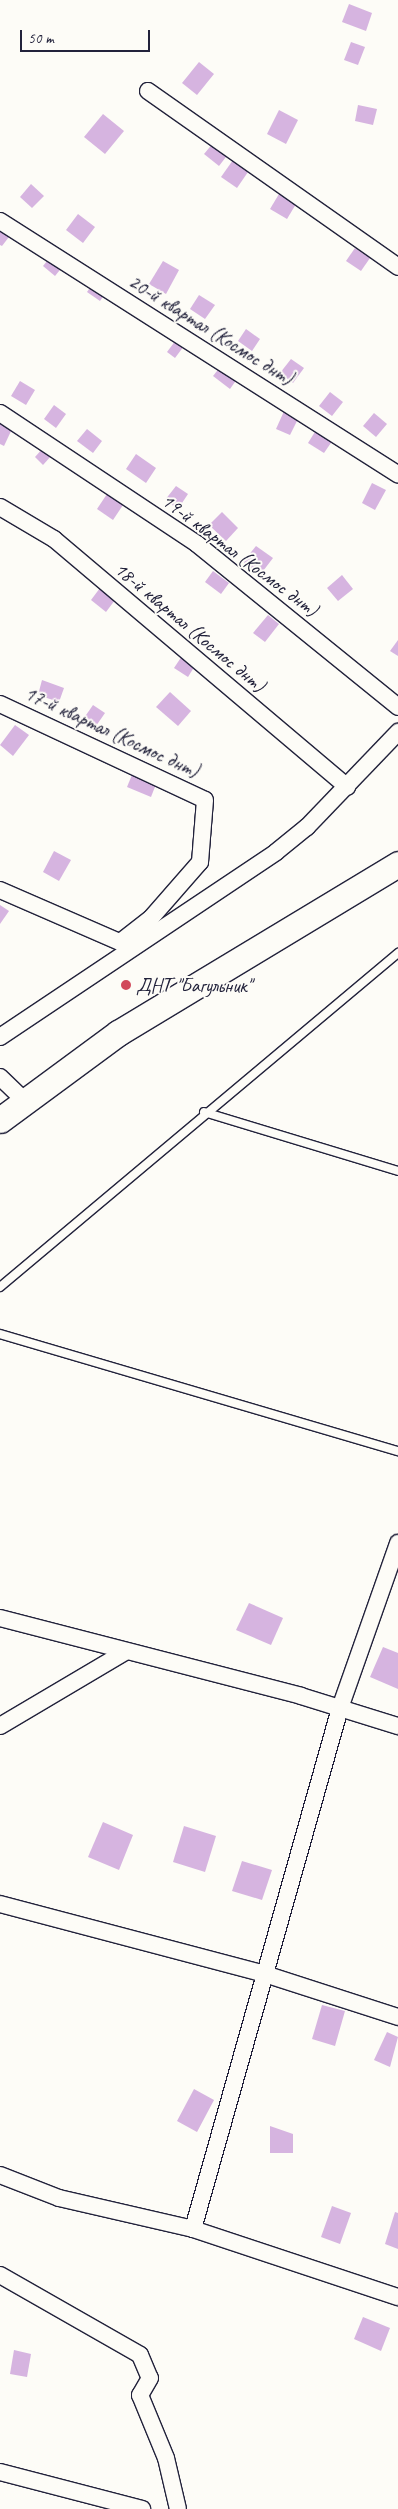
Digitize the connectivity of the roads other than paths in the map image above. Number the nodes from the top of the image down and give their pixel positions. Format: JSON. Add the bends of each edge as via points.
{"nodes":[{"id":1,"x":148,"y":91,"type":"dead end"},
{"id":2,"x":0,"y":222,"type":"edge"},
{"id":3,"x":398,"y":267,"type":"edge"},
{"id":4,"x":0,"y":413,"type":"edge"},
{"id":5,"x":398,"y":475,"type":"edge"},
{"id":6,"x":0,"y":507,"type":"edge"},
{"id":7,"x":0,"y":704,"type":"edge"},
{"id":8,"x":398,"y":707,"type":"edge"},
{"id":9,"x":398,"y":732,"type":"edge"},
{"id":10,"x":347,"y":787,"type":"junction"},
{"id":11,"x":398,"y":864,"type":"edge"},
{"id":12,"x":0,"y":890,"type":"edge"},
{"id":13,"x":127,"y":945,"type":"junction"},
{"id":14,"x":398,"y":953,"type":"edge"},
{"id":15,"x":0,"y":1037,"type":"edge"},
{"id":16,"x":0,"y":1076,"type":"edge"},
{"id":17,"x":25,"y":1101,"type":"junction"},
{"id":18,"x":204,"y":1112,"type":"junction"},
{"id":19,"x":0,"y":1120,"type":"edge"},
{"id":20,"x":398,"y":1171,"type":"edge"},
{"id":21,"x":0,"y":1286,"type":"edge"},
{"id":22,"x":0,"y":1334,"type":"edge"},
{"id":23,"x":398,"y":1451,"type":"edge"},
{"id":24,"x":398,"y":1543,"type":"edge"},
{"id":25,"x":0,"y":1618,"type":"edge"},
{"id":26,"x":127,"y":1651,"type":"junction"},
{"id":27,"x":340,"y":1708,"type":"junction"},
{"id":28,"x":0,"y":1726,"type":"edge"},
{"id":29,"x":398,"y":1726,"type":"edge"},
{"id":30,"x":0,"y":1904,"type":"edge"},
{"id":31,"x":265,"y":1974,"type":"junction"},
{"id":32,"x":398,"y":2017,"type":"edge"},
{"id":33,"x":0,"y":2175,"type":"edge"},
{"id":34,"x":193,"y":2229,"type":"junction"},
{"id":35,"x":0,"y":2275,"type":"edge"},
{"id":36,"x":398,"y":2297,"type":"edge"},
{"id":37,"x":0,"y":2472,"type":"edge"},
{"id":38,"x":142,"y":2509,"type":"edge"},
{"id":39,"x":178,"y":2509,"type":"edge"}],
"edges":[{"from":1,"to":3,"type":"street"},
{"from":2,"to":5,"type":"street","name":"20-й квартал (Космос днт)"},
{"from":4,"to":8,"type":"street","name":"19-й квартал (Космос днт)","via":[[197,544]]},
{"from":6,"to":10,"type":"street","name":"18-й квартал (Космос днт)","via":[[54,539]]},
{"from":7,"to":13,"type":"street","name":"17-й квартал (Космос днт)","via":[[205,800],[200,862]]},
{"from":9,"to":10,"type":"street"},
{"from":10,"to":13,"type":"street","via":[[276,852]]},
{"from":11,"to":17,"type":"main road","via":[[166,1002]]},
{"from":12,"to":13,"type":"street"},
{"from":13,"to":15,"type":"street"},
{"from":14,"to":18,"type":"lane"},
{"from":16,"to":17,"type":"street"},
{"from":17,"to":19,"type":"main road"},
{"from":18,"to":20,"type":"lane"},
{"from":18,"to":21,"type":"lane"},
{"from":22,"to":23,"type":"lane"},
{"from":24,"to":27,"type":"street"},
{"from":25,"to":26,"type":"street"},
{"from":26,"to":27,"type":"street"},
{"from":26,"to":28,"type":"street"},
{"from":27,"to":29,"type":"street"},
{"from":27,"to":31,"type":"street"},
{"from":30,"to":31,"type":"street"},
{"from":31,"to":32,"type":"street"},
{"from":31,"to":34,"type":"street"},
{"from":33,"to":34,"type":"street","via":[[59,2198]]},
{"from":34,"to":36,"type":"street"},
{"from":35,"to":39,"type":"street","via":[[140,2355],[150,2378],[140,2395],[166,2458]]},
{"from":37,"to":38,"type":"street"}]}
